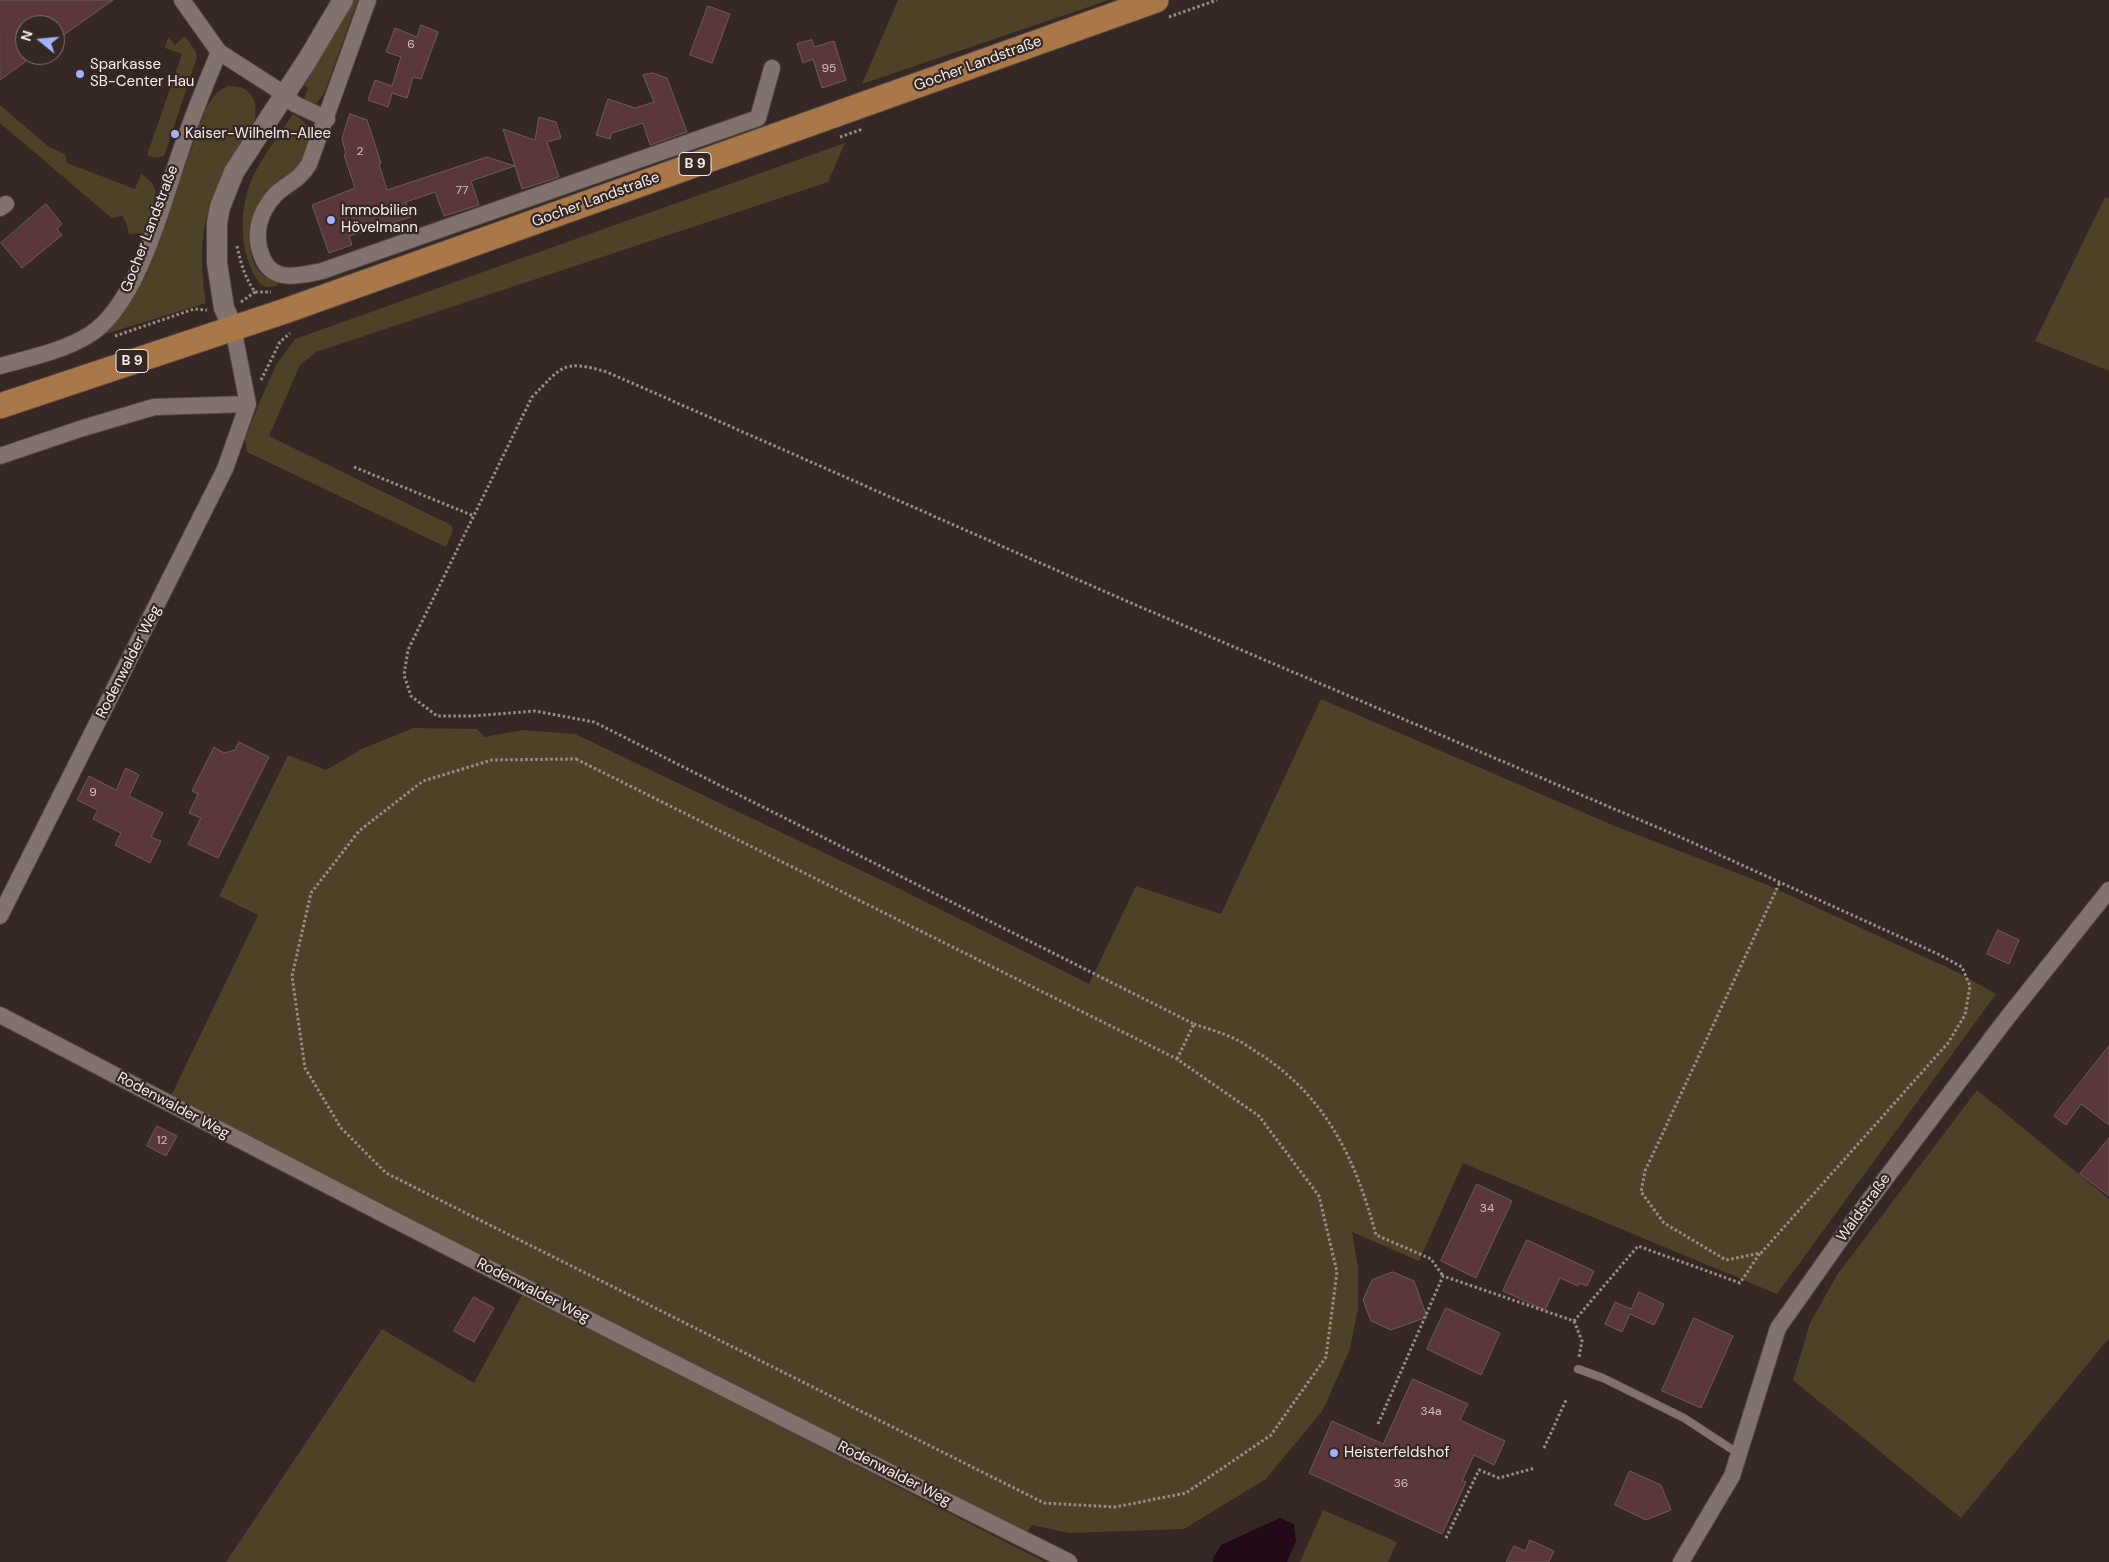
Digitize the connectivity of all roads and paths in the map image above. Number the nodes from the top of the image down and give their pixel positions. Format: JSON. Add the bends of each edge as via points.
{"nodes":[{"id":1,"x":182,"y":0,"type":"edge"},
{"id":2,"x":343,"y":0,"type":"edge"},
{"id":3,"x":368,"y":0,"type":"edge"},
{"id":4,"x":1156,"y":0,"type":"edge"},
{"id":5,"x":219,"y":52,"type":"junction"},
{"id":6,"x":772,"y":68,"type":"dead end"},
{"id":7,"x":284,"y":95,"type":"junction"},
{"id":8,"x":327,"y":119,"type":"junction"},
{"id":9,"x":255,"y":292,"type":"dead end"},
{"id":10,"x":229,"y":318,"type":"junction"},
{"id":11,"x":90,"y":335,"type":"junction"},
{"id":12,"x":0,"y":366,"type":"edge"},
{"id":13,"x":248,"y":404,"type":"junction"},
{"id":14,"x":0,"y":406,"type":"edge"},
{"id":15,"x":0,"y":456,"type":"edge"},
{"id":16,"x":354,"y":467,"type":"dead end"},
{"id":17,"x":474,"y":516,"type":"junction"},
{"id":18,"x":1780,"y":882,"type":"junction"},
{"id":19,"x":2109,"y":890,"type":"edge"},
{"id":20,"x":0,"y":916,"type":"edge"},
{"id":21,"x":0,"y":1015,"type":"edge"},
{"id":22,"x":1194,"y":1024,"type":"junction"},
{"id":23,"x":1177,"y":1059,"type":"junction"},
{"id":24,"x":1761,"y":1252,"type":"junction"},
{"id":25,"x":1443,"y":1276,"type":"junction"},
{"id":26,"x":1574,"y":1322,"type":"junction"},
{"id":27,"x":1578,"y":1368,"type":"joint"},
{"id":28,"x":1567,"y":1398,"type":"dead end"},
{"id":29,"x":1378,"y":1424,"type":"dead end"},
{"id":30,"x":1544,"y":1448,"type":"dead end"},
{"id":31,"x":1739,"y":1454,"type":"junction"},
{"id":32,"x":1535,"y":1468,"type":"dead end"},
{"id":33,"x":1446,"y":1538,"type":"dead end"},
{"id":34,"x":1069,"y":1562,"type":"edge"},
{"id":35,"x":1682,"y":1562,"type":"edge"}],
"edges":[{"from":1,"to":5,"type":"street"},
{"from":2,"to":7,"type":"street"},
{"from":3,"to":8,"type":"street","name":"Gocher Landstraße"},
{"from":4,"to":10,"type":"main road","name":"Gocher Landstraße","number":"B 9"},
{"from":5,"to":7,"type":"street"},
{"from":5,"to":11,"type":"street","name":"Gocher Landstraße","via":[[134,281],[107,321]]},
{"from":6,"to":8,"type":"street","name":"Gocher Landstraße","via":[[758,118],[322,271],[299,276],[275,274],[267,267],[257,245],[256,232],[260,220],[277,194],[303,175]]},
{"from":7,"to":8,"type":"street"},
{"from":7,"to":10,"type":"street","via":[[234,172],[220,207],[216,243]]},
{"from":9,"to":10,"type":"path","via":[[240,302]]},
{"from":10,"to":11,"type":"path","via":[[213,310],[194,309],[105,340]]},
{"from":10,"to":13,"type":"street"},
{"from":10,"to":14,"type":"main road","name":"Gocher Landstraße","number":"B 9"},
{"from":11,"to":12,"type":"street","name":"Gocher Landstraße"},
{"from":13,"to":15,"type":"street","via":[[154,407]]},
{"from":13,"to":20,"type":"street","name":"Rodenwalder Weg","via":[[225,469]]},
{"from":16,"to":17,"type":"path"},
{"from":17,"to":18,"type":"path","via":[[532,397],[561,368],[582,365],[607,372],[1124,600]]},
{"from":17,"to":22,"type":"path","via":[[408,650],[404,675],[411,696],[437,716],[535,711],[594,722]]},
{"from":18,"to":24,"type":"path","via":[[1645,1170],[1642,1192],[1664,1223],[1726,1260]]},
{"from":18,"to":24,"type":"path","via":[[1962,967],[1970,986],[1965,1015],[1948,1043]]},
{"from":19,"to":31,"type":"street","name":"Waldstraße","via":[[2007,1018],[1855,1219],[1778,1328]]},
{"from":21,"to":34,"type":"street","name":"Rodenwalder Weg","via":[[740,1397]]},
{"from":22,"to":23,"type":"path"},
{"from":22,"to":25,"type":"path","via":[[1238,1040],[1286,1072],[1323,1112],[1350,1158],[1376,1234],[1430,1260]]},
{"from":23,"to":23,"type":"path","via":[[1259,1116],[1319,1196],[1337,1272],[1326,1357],[1271,1435],[1186,1493],[1115,1507],[1044,1503],[386,1173],[341,1128],[305,1068],[292,976],[311,893],[359,830],[423,782],[492,760],[576,759]]},
{"from":24,"to":26,"type":"path","via":[[1740,1283],[1638,1246]]},
{"from":25,"to":26,"type":"path"},
{"from":25,"to":29,"type":"path"},
{"from":26,"to":27,"type":"path","via":[[1582,1341]]},
{"from":27,"to":31,"type":"lane","via":[[1684,1418]]},
{"from":28,"to":30,"type":"path"},
{"from":31,"to":35,"type":"street","name":"Waldstraße","via":[[1732,1476]]},
{"from":32,"to":33,"type":"path","via":[[1499,1478],[1479,1470]]}]}
